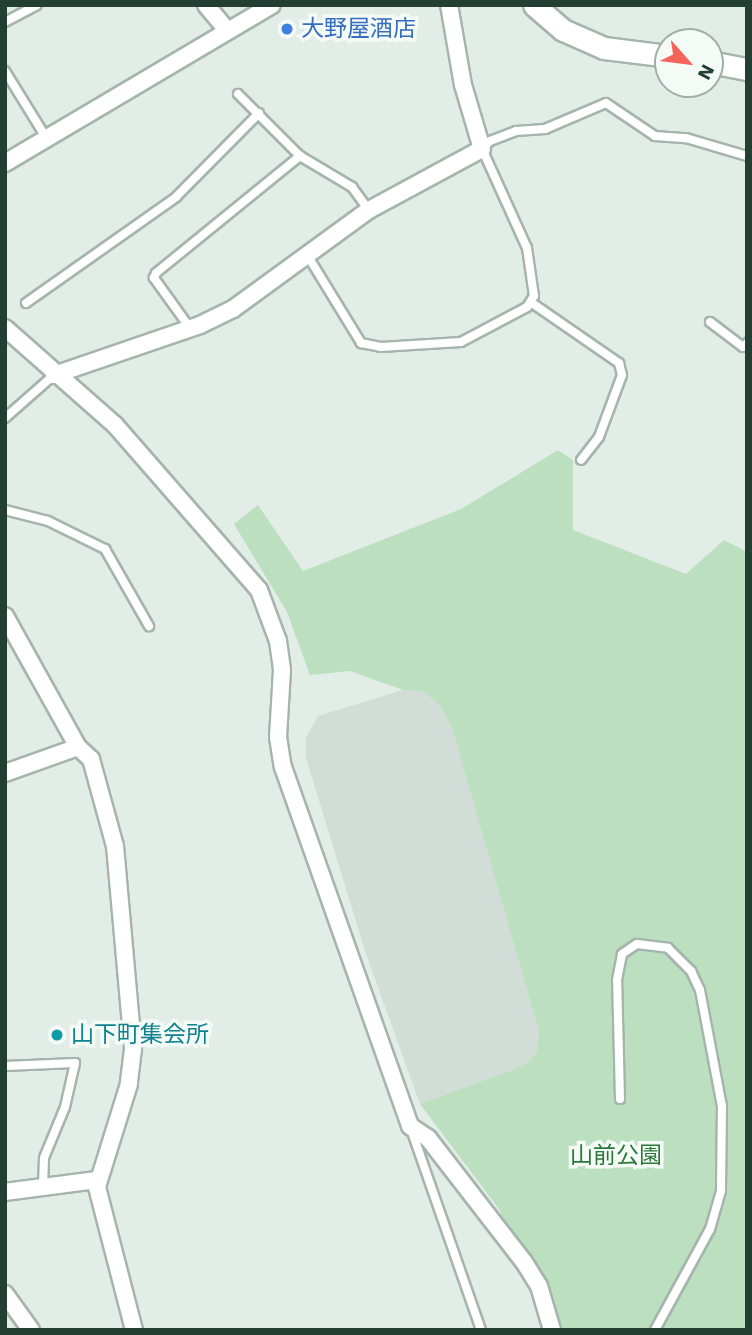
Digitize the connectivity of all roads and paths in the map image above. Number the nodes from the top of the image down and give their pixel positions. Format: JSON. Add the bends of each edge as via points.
{"nodes":[{"id":1,"x":37,"y":5,"type":"edge"},
{"id":2,"x":206,"y":5,"type":"edge"},
{"id":3,"x":272,"y":5,"type":"edge"},
{"id":4,"x":449,"y":5,"type":"edge"},
{"id":5,"x":534,"y":5,"type":"edge"},
{"id":6,"x":5,"y":22,"type":"edge"},
{"id":7,"x":227,"y":30,"type":"junction"},
{"id":8,"x":654,"y":54,"type":"edge"},
{"id":9,"x":724,"y":65,"type":"edge"},
{"id":10,"x":747,"y":69,"type":"edge"},
{"id":11,"x":5,"y":71,"type":"edge"},
{"id":12,"x":238,"y":94,"type":"dead end"},
{"id":13,"x":259,"y":113,"type":"junction"},
{"id":14,"x":47,"y":139,"type":"junction"},
{"id":15,"x":482,"y":149,"type":"junction"},
{"id":16,"x":300,"y":156,"type":"junction"},
{"id":17,"x":747,"y":156,"type":"edge"},
{"id":18,"x":5,"y":163,"type":"edge"},
{"id":19,"x":369,"y":210,"type":"junction"},
{"id":20,"x":309,"y":258,"type":"junction"},
{"id":21,"x":26,"y":303,"type":"dead end"},
{"id":22,"x":532,"y":303,"type":"junction"},
{"id":23,"x":710,"y":322,"type":"dead end"},
{"id":24,"x":5,"y":328,"type":"edge"},
{"id":25,"x":190,"y":328,"type":"junction"},
{"id":26,"x":747,"y":343,"type":"edge"},
{"id":27,"x":54,"y":375,"type":"junction"},
{"id":28,"x":5,"y":418,"type":"edge"},
{"id":29,"x":581,"y":460,"type":"dead end"},
{"id":30,"x":5,"y":510,"type":"edge"},
{"id":31,"x":5,"y":616,"type":"edge"},
{"id":32,"x":149,"y":626,"type":"dead end"},
{"id":33,"x":78,"y":747,"type":"junction"},
{"id":34,"x":5,"y":774,"type":"edge"},
{"id":35,"x":5,"y":1066,"type":"edge"},
{"id":36,"x":620,"y":1099,"type":"dead end"},
{"id":37,"x":410,"y":1126,"type":"junction"},
{"id":38,"x":96,"y":1180,"type":"junction"},
{"id":39,"x":43,"y":1186,"type":"junction"},
{"id":40,"x":5,"y":1192,"type":"edge"},
{"id":41,"x":5,"y":1294,"type":"edge"},
{"id":42,"x":31,"y":1330,"type":"edge"},
{"id":43,"x":134,"y":1330,"type":"edge"},
{"id":44,"x":481,"y":1330,"type":"edge"},
{"id":45,"x":552,"y":1330,"type":"edge"},
{"id":46,"x":655,"y":1330,"type":"edge"}],
"edges":[{"from":1,"to":6,"type":"lane"},
{"from":2,"to":7,"type":"street"},
{"from":3,"to":7,"type":"street"},
{"from":4,"to":15,"type":"street","via":[[463,85]]},
{"from":5,"to":8,"type":"street","via":[[563,30],[604,48]]},
{"from":7,"to":14,"type":"street"},
{"from":9,"to":10,"type":"street"},
{"from":11,"to":14,"type":"lane"},
{"from":12,"to":13,"type":"lane"},
{"from":13,"to":16,"type":"lane"},
{"from":13,"to":21,"type":"lane","via":[[176,197]]},
{"from":14,"to":18,"type":"street"},
{"from":15,"to":17,"type":"lane","via":[[516,131],[545,129],[606,103],[655,136],[694,139]]},
{"from":15,"to":19,"type":"street"},
{"from":15,"to":22,"type":"lane","via":[[527,248],[536,286]]},
{"from":16,"to":19,"type":"lane","via":[[352,187]]},
{"from":16,"to":25,"type":"lane","via":[[156,273],[154,278]]},
{"from":19,"to":20,"type":"street"},
{"from":20,"to":22,"type":"lane","via":[[361,343],[370,346],[461,342]]},
{"from":20,"to":25,"type":"street","via":[[233,309]]},
{"from":22,"to":29,"type":"lane","via":[[619,363],[622,375],[600,437]]},
{"from":23,"to":26,"type":"lane","via":[[743,347]]},
{"from":24,"to":27,"type":"street"},
{"from":25,"to":27,"type":"street"},
{"from":27,"to":28,"type":"lane"},
{"from":27,"to":37,"type":"street","via":[[115,425],[259,590],[278,641],[278,737],[283,767]]},
{"from":30,"to":32,"type":"lane","via":[[48,521],[105,549]]},
{"from":31,"to":33,"type":"street"},
{"from":33,"to":34,"type":"street"},
{"from":33,"to":38,"type":"street","via":[[91,759],[115,846],[132,1006],[129,1084]]},
{"from":35,"to":39,"type":"lane","via":[[75,1063],[65,1107],[44,1158]]},
{"from":36,"to":46,"type":"lane","via":[[617,980],[622,954],[637,944],[668,948],[691,971],[700,990],[722,1106],[720,1191],[710,1228]]},
{"from":37,"to":44,"type":"lane"},
{"from":37,"to":45,"type":"street","via":[[428,1138],[524,1262],[539,1286]]},
{"from":38,"to":39,"type":"street"},
{"from":38,"to":43,"type":"street"},
{"from":39,"to":40,"type":"street"},
{"from":41,"to":42,"type":"street"}]}
